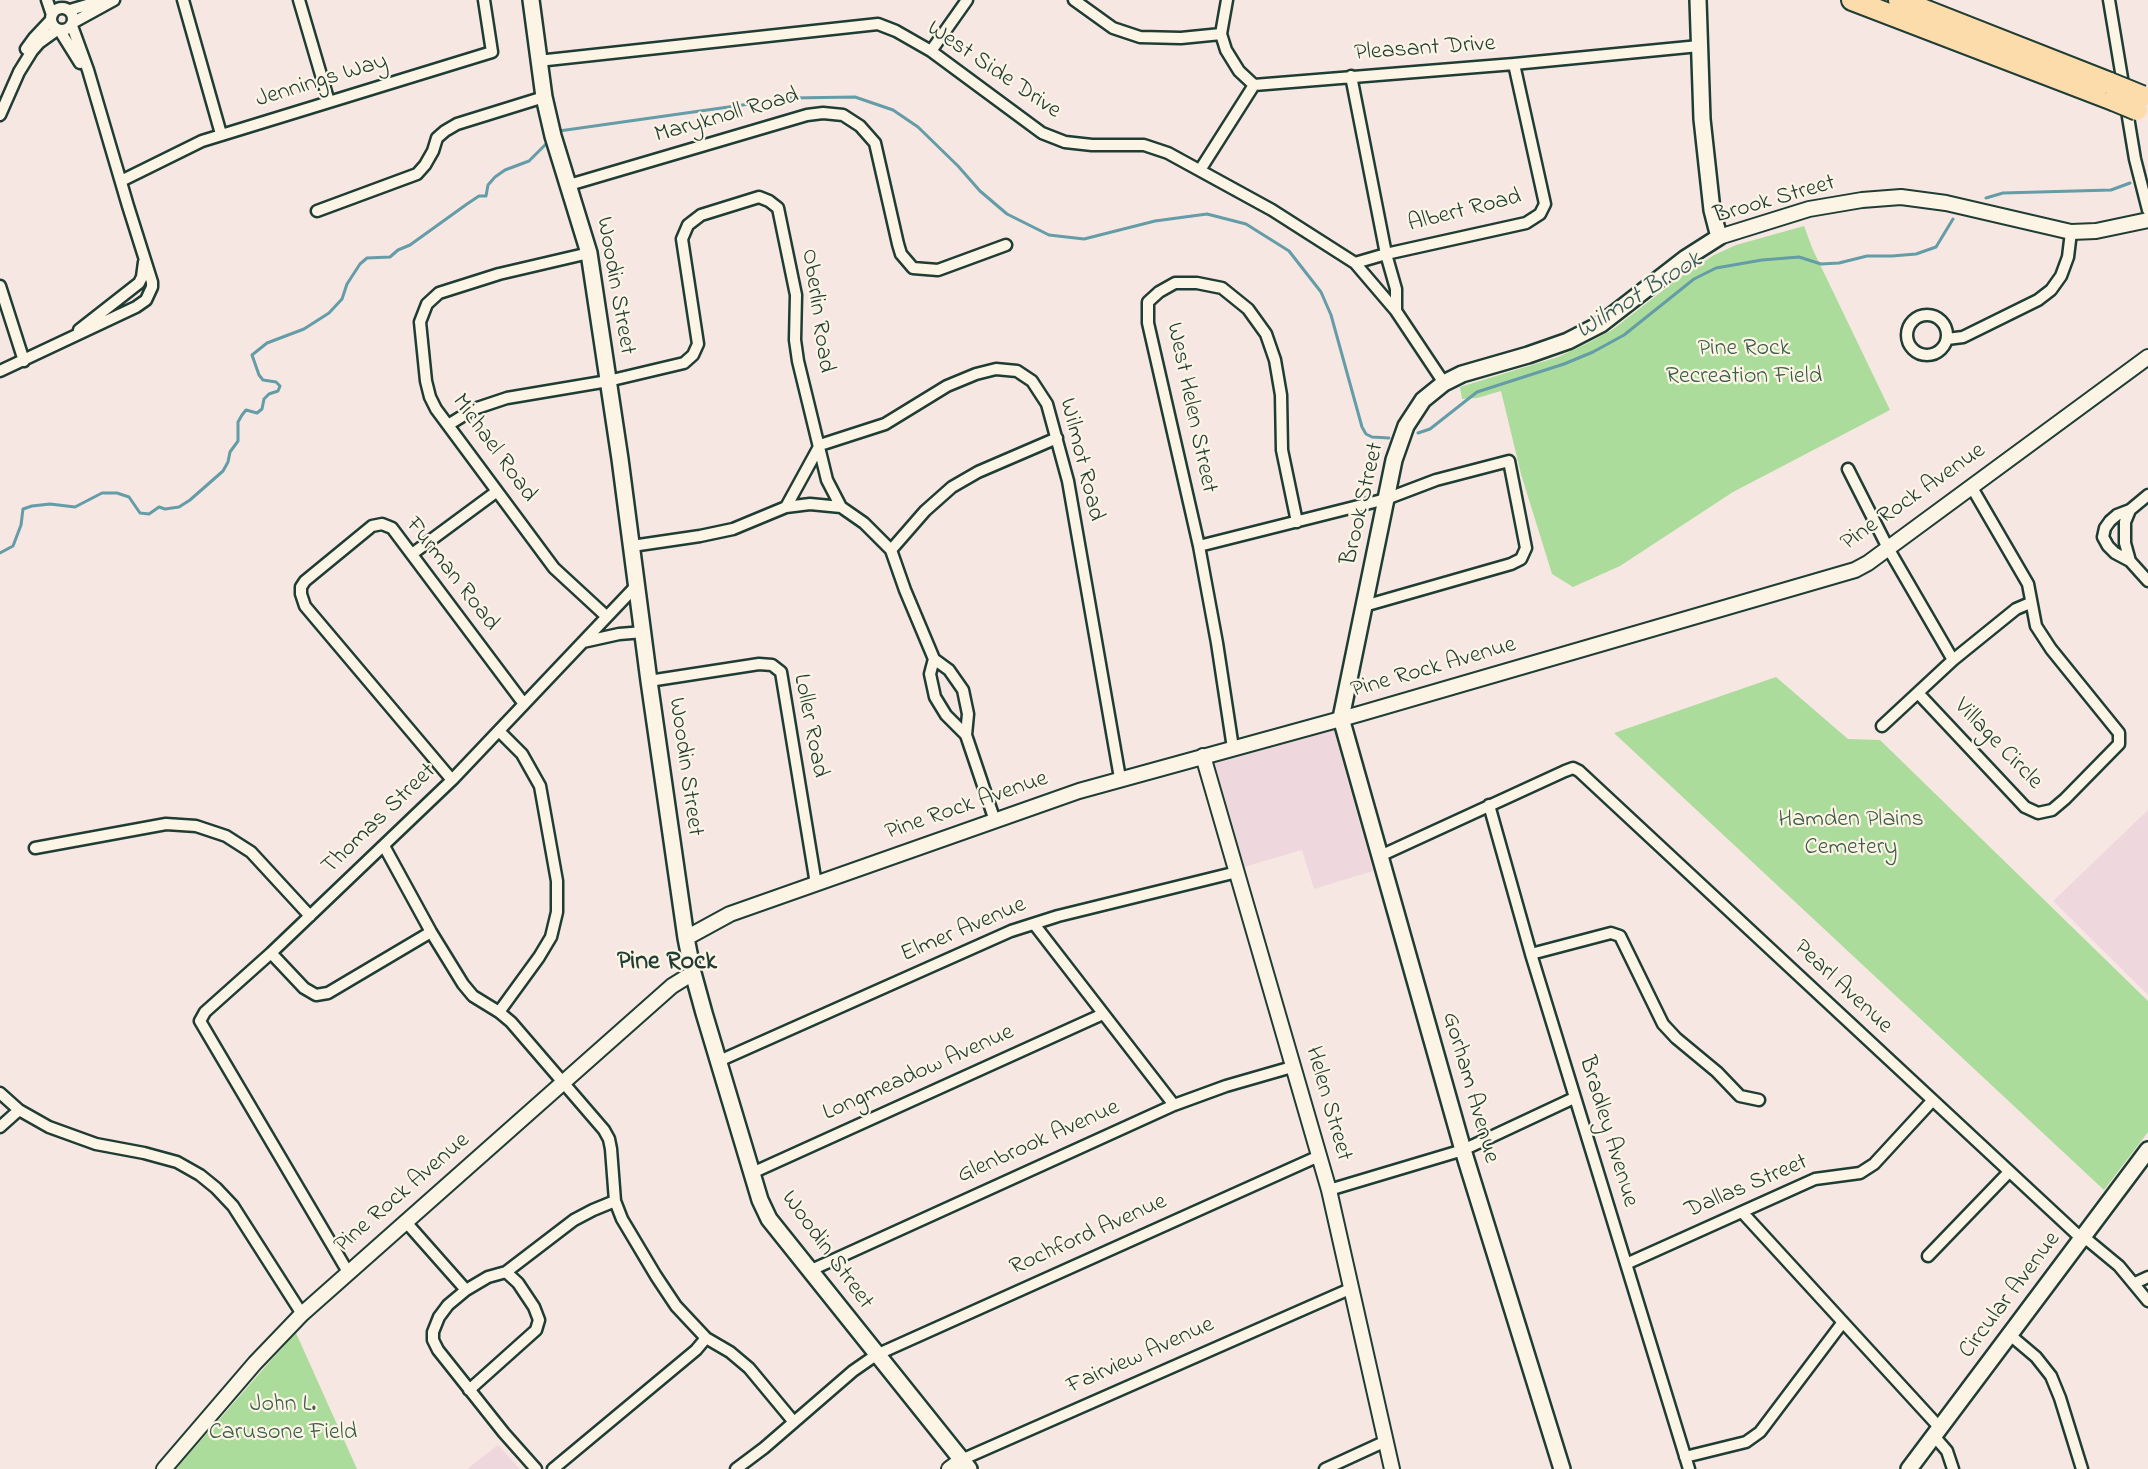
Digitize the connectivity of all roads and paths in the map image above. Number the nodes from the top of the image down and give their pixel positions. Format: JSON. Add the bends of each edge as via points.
{"nodes":[{"id":1,"x":47,"y":0,"type":"edge"},
{"id":2,"x":105,"y":0,"type":"edge"},
{"id":3,"x":114,"y":0,"type":"edge"},
{"id":4,"x":183,"y":0,"type":"edge"},
{"id":5,"x":312,"y":0,"type":"edge"},
{"id":6,"x":484,"y":0,"type":"edge"},
{"id":7,"x":531,"y":0,"type":"edge"},
{"id":8,"x":967,"y":0,"type":"edge"},
{"id":9,"x":1074,"y":0,"type":"edge"},
{"id":10,"x":1227,"y":0,"type":"edge"},
{"id":11,"x":1698,"y":0,"type":"edge"},
{"id":12,"x":1852,"y":0,"type":"edge"},
{"id":13,"x":1899,"y":0,"type":"edge"},
{"id":14,"x":2109,"y":0,"type":"edge"},
{"id":15,"x":299,"y":2,"type":"edge"},
{"id":16,"x":64,"y":6,"type":"edge"},
{"id":17,"x":55,"y":24,"type":"junction"},
{"id":18,"x":73,"y":24,"type":"junction"},
{"id":19,"x":1221,"y":34,"type":"junction"},
{"id":20,"x":1699,"y":46,"type":"junction"},
{"id":21,"x":931,"y":51,"type":"junction"},
{"id":22,"x":538,"y":61,"type":"junction"},
{"id":23,"x":1514,"y":64,"type":"junction"},
{"id":24,"x":1351,"y":76,"type":"junction"},
{"id":25,"x":92,"y":84,"type":"junction"},
{"id":26,"x":1254,"y":86,"type":"junction"},
{"id":27,"x":2111,"y":91,"type":"junction"},
{"id":28,"x":544,"y":97,"type":"junction"},
{"id":29,"x":329,"y":102,"type":"junction"},
{"id":30,"x":2144,"y":104,"type":"edge"},
{"id":31,"x":0,"y":115,"type":"edge"},
{"id":32,"x":221,"y":134,"type":"junction"},
{"id":33,"x":1200,"y":170,"type":"junction"},
{"id":34,"x":121,"y":181,"type":"junction"},
{"id":35,"x":569,"y":185,"type":"junction"},
{"id":36,"x":2148,"y":210,"type":"edge"},
{"id":37,"x":318,"y":211,"type":"dead end"},
{"id":38,"x":2148,"y":219,"type":"edge"},
{"id":39,"x":2071,"y":232,"type":"junction"},
{"id":40,"x":1719,"y":237,"type":"junction"},
{"id":41,"x":1006,"y":245,"type":"dead end"},
{"id":42,"x":589,"y":253,"type":"junction"},
{"id":43,"x":1386,"y":254,"type":"junction"},
{"id":44,"x":145,"y":262,"type":"junction"},
{"id":45,"x":1355,"y":263,"type":"junction"},
{"id":46,"x":0,"y":286,"type":"edge"},
{"id":47,"x":1396,"y":311,"type":"junction"},
{"id":48,"x":1947,"y":339,"type":"dead end"},
{"id":49,"x":65,"y":340,"type":"junction"},
{"id":50,"x":2148,"y":357,"type":"edge"},
{"id":51,"x":24,"y":361,"type":"junction"},
{"id":52,"x":0,"y":371,"type":"edge"},
{"id":53,"x":608,"y":381,"type":"junction"},
{"id":54,"x":1444,"y":383,"type":"junction"},
{"id":55,"x":448,"y":425,"type":"junction"},
{"id":56,"x":1056,"y":438,"type":"junction"},
{"id":57,"x":820,"y":445,"type":"junction"},
{"id":58,"x":1848,"y":469,"type":"dead end"},
{"id":59,"x":1971,"y":486,"type":"junction"},
{"id":60,"x":496,"y":492,"type":"junction"},
{"id":61,"x":2148,"y":495,"type":"edge"},
{"id":62,"x":1386,"y":500,"type":"junction"},
{"id":63,"x":786,"y":507,"type":"junction"},
{"id":64,"x":841,"y":507,"type":"junction"},
{"id":65,"x":2130,"y":510,"type":"junction"},
{"id":66,"x":1297,"y":522,"type":"junction"},
{"id":67,"x":632,"y":546,"type":"junction"},
{"id":68,"x":1199,"y":546,"type":"junction"},
{"id":69,"x":1888,"y":548,"type":"junction"},
{"id":70,"x":891,"y":550,"type":"junction"},
{"id":71,"x":412,"y":554,"type":"junction"},
{"id":72,"x":2130,"y":561,"type":"junction"},
{"id":73,"x":2148,"y":581,"type":"edge"},
{"id":74,"x":636,"y":585,"type":"junction"},
{"id":75,"x":2030,"y":603,"type":"junction"},
{"id":76,"x":1364,"y":606,"type":"junction"},
{"id":77,"x":606,"y":616,"type":"junction"},
{"id":78,"x":644,"y":632,"type":"junction"},
{"id":79,"x":583,"y":642,"type":"junction"},
{"id":80,"x":934,"y":658,"type":"junction"},
{"id":81,"x":1953,"y":660,"type":"junction"},
{"id":82,"x":649,"y":681,"type":"junction"},
{"id":83,"x":1918,"y":693,"type":"junction"},
{"id":84,"x":524,"y":704,"type":"junction"},
{"id":85,"x":1341,"y":718,"type":"junction"},
{"id":86,"x":1882,"y":726,"type":"dead end"},
{"id":87,"x":499,"y":731,"type":"junction"},
{"id":88,"x":966,"y":735,"type":"junction"},
{"id":89,"x":1233,"y":748,"type":"junction"},
{"id":90,"x":1203,"y":756,"type":"junction"},
{"id":91,"x":1120,"y":778,"type":"junction"},
{"id":92,"x":452,"y":780,"type":"junction"},
{"id":93,"x":1489,"y":806,"type":"junction"},
{"id":94,"x":995,"y":821,"type":"junction"},
{"id":95,"x":384,"y":846,"type":"junction"},
{"id":96,"x":35,"y":848,"type":"dead end"},
{"id":97,"x":1380,"y":856,"type":"junction"},
{"id":98,"x":1237,"y":872,"type":"junction"},
{"id":99,"x":816,"y":884,"type":"junction"},
{"id":100,"x":310,"y":916,"type":"junction"},
{"id":101,"x":1034,"y":924,"type":"junction"},
{"id":102,"x":431,"y":932,"type":"junction"},
{"id":103,"x":686,"y":938,"type":"junction"},
{"id":104,"x":271,"y":953,"type":"junction"},
{"id":105,"x":1531,"y":954,"type":"junction"},
{"id":106,"x":693,"y":973,"type":"junction"},
{"id":107,"x":499,"y":1012,"type":"junction"},
{"id":108,"x":1103,"y":1014,"type":"junction"},
{"id":109,"x":719,"y":1061,"type":"junction"},
{"id":110,"x":1292,"y":1067,"type":"junction"},
{"id":111,"x":563,"y":1082,"type":"junction"},
{"id":112,"x":0,"y":1093,"type":"edge"},
{"id":113,"x":1574,"y":1098,"type":"junction"},
{"id":114,"x":1759,"y":1100,"type":"dead end"},
{"id":115,"x":1932,"y":1101,"type":"junction"},
{"id":116,"x":1174,"y":1105,"type":"junction"},
{"id":117,"x":19,"y":1110,"type":"junction"},
{"id":118,"x":0,"y":1126,"type":"edge"},
{"id":119,"x":1462,"y":1150,"type":"junction"},
{"id":120,"x":2148,"y":1150,"type":"edge"},
{"id":121,"x":1319,"y":1156,"type":"junction"},
{"id":122,"x":2008,"y":1172,"type":"junction"},
{"id":123,"x":752,"y":1173,"type":"junction"},
{"id":124,"x":1329,"y":1190,"type":"junction"},
{"id":125,"x":615,"y":1201,"type":"junction"},
{"id":126,"x":1742,"y":1212,"type":"junction"},
{"id":127,"x":405,"y":1221,"type":"junction"},
{"id":128,"x":2083,"y":1238,"type":"junction"},
{"id":129,"x":1928,"y":1256,"type":"dead end"},
{"id":130,"x":1626,"y":1264,"type":"junction"},
{"id":131,"x":809,"y":1271,"type":"junction"},
{"id":132,"x":348,"y":1272,"type":"junction"},
{"id":133,"x":506,"y":1272,"type":"junction"},
{"id":134,"x":2148,"y":1277,"type":"edge"},
{"id":135,"x":2135,"y":1283,"type":"junction"},
{"id":136,"x":1352,"y":1288,"type":"junction"},
{"id":137,"x":466,"y":1290,"type":"junction"},
{"id":138,"x":2148,"y":1301,"type":"edge"},
{"id":139,"x":302,"y":1314,"type":"junction"},
{"id":140,"x":1843,"y":1322,"type":"junction"},
{"id":141,"x":2010,"y":1335,"type":"junction"},
{"id":142,"x":706,"y":1338,"type":"junction"},
{"id":143,"x":876,"y":1355,"type":"junction"},
{"id":144,"x":469,"y":1390,"type":"junction"},
{"id":145,"x":793,"y":1421,"type":"junction"},
{"id":146,"x":1937,"y":1432,"type":"junction"},
{"id":147,"x":1386,"y":1442,"type":"junction"},
{"id":148,"x":1685,"y":1457,"type":"junction"},
{"id":149,"x":960,"y":1466,"type":"edge"},
{"id":150,"x":164,"y":1469,"type":"edge"},
{"id":151,"x":536,"y":1469,"type":"edge"},
{"id":152,"x":553,"y":1469,"type":"edge"},
{"id":153,"x":736,"y":1469,"type":"edge"},
{"id":154,"x":1325,"y":1469,"type":"edge"},
{"id":155,"x":1392,"y":1469,"type":"edge"},
{"id":156,"x":1562,"y":1469,"type":"edge"},
{"id":157,"x":1689,"y":1469,"type":"edge"},
{"id":158,"x":1909,"y":1469,"type":"edge"},
{"id":159,"x":1953,"y":1469,"type":"edge"},
{"id":160,"x":2082,"y":1469,"type":"edge"}],
"edges":[{"from":1,"to":17,"type":"street"},
{"from":2,"to":16,"type":"street"},
{"from":3,"to":18,"type":"street"},
{"from":4,"to":32,"type":"street"},
{"from":5,"to":15,"type":"street"},
{"from":6,"to":29,"type":"street","name":"Jennings Way","via":[[492,52]]},
{"from":7,"to":22,"type":"main road","name":"Woodin Street"},
{"from":8,"to":21,"type":"street"},
{"from":9,"to":19,"type":"street","via":[[1113,28],[1140,37]]},
{"from":10,"to":19,"type":"street"},
{"from":11,"to":20,"type":"main road"},
{"from":12,"to":27,"type":"highway"},
{"from":13,"to":27,"type":"highway"},
{"from":14,"to":36,"type":"street","via":[[2135,159]]},
{"from":15,"to":29,"type":"street"},
{"from":16,"to":17,"type":"street","via":[[55,10]]},
{"from":16,"to":18,"type":"street"},
{"from":17,"to":18,"type":"street","via":[[68,29]]},
{"from":17,"to":25,"type":"street"},
{"from":17,"to":31,"type":"street","via":[[19,72]]},
{"from":18,"to":25,"type":"street"},
{"from":19,"to":26,"type":"street","via":[[1239,71]]},
{"from":20,"to":23,"type":"street","name":"Pleasant Drive"},
{"from":20,"to":40,"type":"main road","via":[[1702,117],[1712,210]]},
{"from":21,"to":22,"type":"street","name":"West Side Drive","via":[[879,24]]},
{"from":21,"to":33,"type":"street","name":"West Side Drive","via":[[1042,133],[1065,142],[1144,145]]},
{"from":22,"to":28,"type":"main road","name":"Woodin Street"},
{"from":23,"to":24,"type":"street","name":"Pleasant Drive"},
{"from":23,"to":43,"type":"street","name":"Albert Road","via":[[1545,204],[1540,214],[1526,223]]},
{"from":24,"to":26,"type":"street","name":"Pleasant Drive"},
{"from":24,"to":43,"type":"street"},
{"from":25,"to":34,"type":"street"},
{"from":26,"to":33,"type":"street"},
{"from":27,"to":30,"type":"highway","bridge":true},
{"from":28,"to":35,"type":"main road","name":"Woodin Street"},
{"from":28,"to":37,"type":"street","via":[[451,128],[437,138],[417,174]]},
{"from":29,"to":32,"type":"street","name":"Jennings Way"},
{"from":32,"to":34,"type":"street","name":"Jennings Way"},
{"from":33,"to":45,"type":"street","name":"West Side Drive"},
{"from":34,"to":44,"type":"street"},
{"from":35,"to":41,"type":"street","name":"Maryknoll Road","via":[[807,115],[843,115],[875,143],[901,254],[913,268],[938,270]]},
{"from":35,"to":42,"type":"main road","name":"Woodin Street"},
{"from":38,"to":39,"type":"street","name":"Brook Street","via":[[2113,228]]},
{"from":39,"to":40,"type":"street","name":"Brook Street","via":[[1946,203],[1901,197],[1809,209]]},
{"from":39,"to":48,"type":"street","via":[[2068,257],[2051,290],[1963,337]]},
{"from":40,"to":54,"type":"main road","name":"Brook Street","via":[[1601,324],[1576,337],[1475,369]]},
{"from":42,"to":53,"type":"main road","name":"Woodin Street"},
{"from":42,"to":55,"type":"street","name":"Michael Road","via":[[499,274],[439,293],[427,304],[420,322],[426,381],[430,397]]},
{"from":43,"to":45,"type":"street","name":"Albert Road"},
{"from":43,"to":47,"type":"street","via":[[1396,289]]},
{"from":44,"to":49,"type":"street","via":[[139,283]]},
{"from":44,"to":49,"type":"street","via":[[152,282],[151,292],[143,303]]},
{"from":45,"to":47,"type":"street","name":"West Side Drive"},
{"from":46,"to":51,"type":"street"},
{"from":47,"to":54,"type":"street","name":"West Side Drive"},
{"from":49,"to":51,"type":"street"},
{"from":50,"to":59,"type":"street","name":"Pine Rock Avenue"},
{"from":51,"to":52,"type":"street"},
{"from":53,"to":55,"type":"street","name":"Oberlin Road","via":[[507,398],[474,409]]},
{"from":53,"to":57,"type":"street","name":"Oberlin Road","via":[[684,363],[693,355],[698,344],[682,239],[688,225],[701,215],[759,197],[778,208],[796,295],[798,362]]},
{"from":53,"to":67,"type":"main road","name":"Woodin Street"},
{"from":54,"to":62,"type":"main road","name":"Brook Street","via":[[1423,400],[1406,426]]},
{"from":55,"to":60,"type":"street","name":"Michael Road"},
{"from":56,"to":57,"type":"street","name":"Wilmot Road","via":[[1047,404],[1032,381],[1017,371],[996,369],[947,386],[885,424]]},
{"from":56,"to":70,"type":"street","via":[[952,487]]},
{"from":56,"to":91,"type":"street","name":"Wilmot Road","via":[[1068,481]]},
{"from":57,"to":63,"type":"street"},
{"from":57,"to":64,"type":"street","name":"Oberlin Road","via":[[827,480]]},
{"from":58,"to":69,"type":"street"},
{"from":59,"to":69,"type":"street","name":"Pine Rock Avenue"},
{"from":59,"to":75,"type":"street","name":"Village Circle","via":[[2028,584]]},
{"from":60,"to":71,"type":"street"},
{"from":60,"to":77,"type":"street","name":"Michael Road","via":[[554,568]]},
{"from":61,"to":65,"type":"street"},
{"from":62,"to":66,"type":"street"},
{"from":62,"to":76,"type":"main road","name":"Brook Street"},
{"from":62,"to":76,"type":"street","via":[[1436,480],[1509,461],[1526,548],[1521,559],[1511,564]]},
{"from":63,"to":64,"type":"street"},
{"from":63,"to":67,"type":"street","via":[[733,529]]},
{"from":64,"to":70,"type":"street","name":"Oberlin Road"},
{"from":65,"to":72,"type":"street","via":[[2125,522],[2125,543]]},
{"from":65,"to":72,"type":"street","via":[[2110,521],[2103,537],[2115,553]]},
{"from":66,"to":68,"type":"street"},
{"from":66,"to":68,"type":"street","name":"West Helen Street","via":[[1282,450],[1281,395],[1266,334],[1248,309],[1222,288],[1175,283],[1148,302],[1148,323]]},
{"from":67,"to":74,"type":"main road","name":"Woodin Street"},
{"from":68,"to":89,"type":"street","name":"West Helen Street"},
{"from":69,"to":81,"type":"street"},
{"from":69,"to":85,"type":"street","name":"Pine Rock Avenue","via":[[1862,567],[1838,576]]},
{"from":70,"to":80,"type":"street","name":"Oberlin Road"},
{"from":71,"to":84,"type":"street","name":"Furman Road"},
{"from":71,"to":92,"type":"street","name":"Furman Road","via":[[392,528],[372,526],[304,581],[301,600]]},
{"from":72,"to":73,"type":"street"},
{"from":74,"to":77,"type":"street","name":"Thomas Street"},
{"from":74,"to":78,"type":"main road","name":"Woodin Street"},
{"from":75,"to":81,"type":"street","via":[[2016,609]]},
{"from":75,"to":83,"type":"street","name":"Village Circle","via":[[2037,626],[2051,649],[2119,733],[2119,744],[2052,810],[2038,813],[2025,807]]},
{"from":76,"to":85,"type":"main road","name":"Brook Street"},
{"from":77,"to":79,"type":"street","name":"Thomas Street"},
{"from":78,"to":79,"type":"street"},
{"from":78,"to":82,"type":"main road","name":"Woodin Street"},
{"from":79,"to":84,"type":"street","name":"Thomas Street"},
{"from":80,"to":88,"type":"street","name":"Oberlin Road","via":[[949,670],[963,690],[968,714]]},
{"from":80,"to":88,"type":"street","name":"Oberlin Road","via":[[930,674],[935,697]]},
{"from":81,"to":83,"type":"street"},
{"from":82,"to":99,"type":"street","name":"Loller Road","via":[[759,664],[772,665],[781,672]]},
{"from":82,"to":103,"type":"main road","name":"Woodin Street"},
{"from":83,"to":86,"type":"street"},
{"from":84,"to":87,"type":"street","name":"Thomas Street"},
{"from":85,"to":89,"type":"street","name":"Pine Rock Avenue"},
{"from":85,"to":97,"type":"main road","name":"Gorham Avenue"},
{"from":87,"to":92,"type":"street","name":"Thomas Street"},
{"from":87,"to":107,"type":"street","via":[[522,754],[540,786],[556,881],[556,912],[551,937]]},
{"from":88,"to":94,"type":"street","name":"Oberlin Road"},
{"from":89,"to":90,"type":"street","name":"Pine Rock Avenue"},
{"from":90,"to":91,"type":"street","name":"Pine Rock Avenue"},
{"from":90,"to":98,"type":"street","name":"Helen Street"},
{"from":91,"to":94,"type":"street","name":"Pine Rock Avenue"},
{"from":92,"to":95,"type":"street","name":"Thomas Street"},
{"from":93,"to":97,"type":"street"},
{"from":93,"to":105,"type":"street","name":"Bradley Avenue"},
{"from":93,"to":115,"type":"street","name":"Pearl Avenue","via":[[1573,768],[1584,774]]},
{"from":94,"to":99,"type":"street","name":"Pine Rock Avenue"},
{"from":95,"to":100,"type":"street","name":"Thomas Street"},
{"from":95,"to":102,"type":"street"},
{"from":96,"to":100,"type":"street","via":[[165,824],[196,826],[251,852]]},
{"from":97,"to":119,"type":"main road","name":"Gorham Avenue"},
{"from":98,"to":101,"type":"street","name":"Elmer Avenue"},
{"from":98,"to":110,"type":"street","name":"Helen Street"},
{"from":99,"to":103,"type":"street","name":"Pine Rock Avenue","via":[[730,914]]},
{"from":100,"to":104,"type":"street","name":"Thomas Street"},
{"from":101,"to":108,"type":"street"},
{"from":101,"to":109,"type":"street","name":"Elmer Avenue"},
{"from":102,"to":104,"type":"street","via":[[328,993],[316,995],[304,988]]},
{"from":102,"to":107,"type":"street","via":[[473,996]]},
{"from":103,"to":106,"type":"main road","name":"Woodin Street"},
{"from":104,"to":132,"type":"street","name":"Thomas Street","via":[[205,1012],[200,1021]]},
{"from":105,"to":113,"type":"street","name":"Bradley Avenue"},
{"from":105,"to":114,"type":"street","via":[[1611,933],[1620,936],[1663,1024],[1740,1096]]},
{"from":106,"to":109,"type":"main road","name":"Woodin Street"},
{"from":106,"to":111,"type":"street","name":"Pine Rock Avenue","via":[[672,986]]},
{"from":107,"to":111,"type":"street"},
{"from":108,"to":116,"type":"street"},
{"from":108,"to":123,"type":"street","name":"Longmeadow Avenue"},
{"from":109,"to":123,"type":"main road","name":"Woodin Street"},
{"from":110,"to":116,"type":"street","name":"Glenbrook Avenue"},
{"from":110,"to":121,"type":"street","name":"Helen Street"},
{"from":111,"to":125,"type":"street","via":[[609,1139]]},
{"from":111,"to":127,"type":"street","name":"Pine Rock Avenue"},
{"from":112,"to":117,"type":"street"},
{"from":113,"to":119,"type":"street"},
{"from":113,"to":130,"type":"street","name":"Bradley Avenue"},
{"from":115,"to":122,"type":"street","name":"Pearl Avenue"},
{"from":115,"to":126,"type":"street","name":"Dallas Street","via":[[1874,1164],[1860,1173],[1815,1179]]},
{"from":116,"to":131,"type":"street","name":"Glenbrook Avenue"},
{"from":117,"to":118,"type":"street"},
{"from":117,"to":139,"type":"street","via":[[69,1135],[177,1162],[200,1175],[233,1206]]},
{"from":119,"to":124,"type":"street"},
{"from":119,"to":156,"type":"main road","name":"Gorham Avenue"},
{"from":120,"to":128,"type":"main road","name":"Circular Avenue"},
{"from":121,"to":124,"type":"street","name":"Helen Street"},
{"from":121,"to":143,"type":"street","name":"Rochford Avenue"},
{"from":122,"to":128,"type":"street","name":"Pearl Avenue"},
{"from":122,"to":129,"type":"street"},
{"from":123,"to":131,"type":"main road","name":"Woodin Street","via":[[769,1219]]},
{"from":124,"to":136,"type":"street","name":"Helen Street"},
{"from":125,"to":133,"type":"street","via":[[574,1220]]},
{"from":125,"to":142,"type":"street","via":[[666,1291]]},
{"from":126,"to":130,"type":"street","name":"Dallas Street"},
{"from":126,"to":140,"type":"street"},
{"from":127,"to":132,"type":"street","name":"Pine Rock Avenue"},
{"from":127,"to":137,"type":"street"},
{"from":128,"to":135,"type":"street","name":"Pearl Avenue"},
{"from":128,"to":141,"type":"main road","name":"Circular Avenue"},
{"from":130,"to":148,"type":"street","name":"Bradley Avenue"},
{"from":131,"to":143,"type":"main road","name":"Woodin Street"},
{"from":132,"to":139,"type":"street","name":"Pine Rock Avenue"},
{"from":133,"to":137,"type":"street"},
{"from":133,"to":144,"type":"street","via":[[518,1283],[539,1320],[536,1329]]},
{"from":134,"to":135,"type":"street"},
{"from":135,"to":138,"type":"street","name":"Pearl Avenue"},
{"from":136,"to":147,"type":"street","name":"Helen Street"},
{"from":136,"to":149,"type":"street","name":"Fairview Avenue"},
{"from":137,"to":144,"type":"street","via":[[440,1317],[433,1340]]},
{"from":139,"to":150,"type":"street","name":"Pine Rock Avenue"},
{"from":140,"to":146,"type":"street"},
{"from":140,"to":148,"type":"street","via":[[1760,1432],[1746,1442]]},
{"from":141,"to":146,"type":"main road","name":"Circular Avenue"},
{"from":141,"to":160,"type":"street","via":[[2051,1376]]},
{"from":142,"to":145,"type":"street","via":[[749,1368]]},
{"from":142,"to":152,"type":"street"},
{"from":143,"to":145,"type":"street","name":"Rochford Avenue"},
{"from":143,"to":149,"type":"main road","name":"Woodin Street"},
{"from":144,"to":151,"type":"street"},
{"from":145,"to":153,"type":"street","name":"Rochford Avenue"},
{"from":146,"to":158,"type":"main road","name":"Circular Avenue"},
{"from":146,"to":159,"type":"street"},
{"from":147,"to":154,"type":"street"},
{"from":147,"to":155,"type":"street","name":"Helen Street"},
{"from":148,"to":157,"type":"street","name":"Bradley Avenue"}]}
